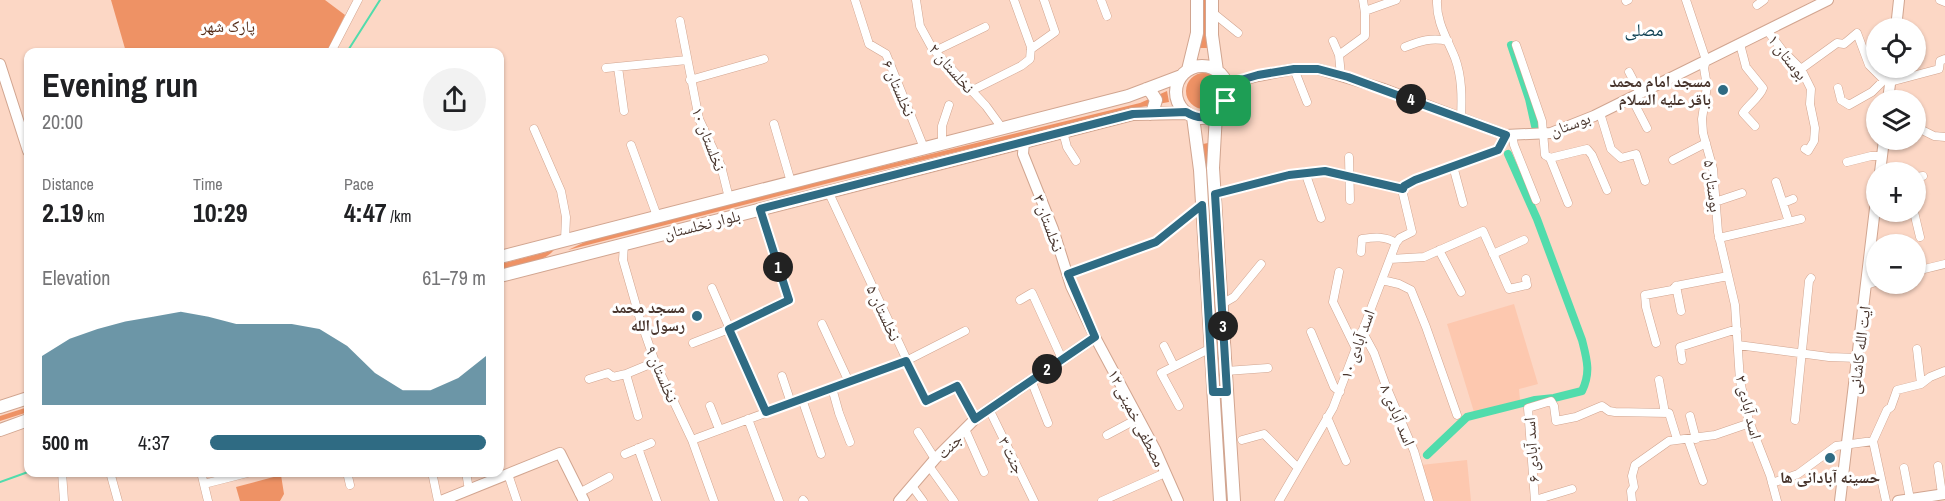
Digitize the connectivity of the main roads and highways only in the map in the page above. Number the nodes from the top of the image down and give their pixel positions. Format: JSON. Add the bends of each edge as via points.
{"nodes":[{"id":1,"x":1197,"y":0,"type":"edge"},
{"id":2,"x":1899,"y":0,"type":"edge"},
{"id":3,"x":1825,"y":1,"type":"edge"},
{"id":4,"x":1212,"y":6,"type":"edge"},
{"id":5,"x":1897,"y":18,"type":"edge"},
{"id":6,"x":0,"y":64,"type":"edge"},
{"id":7,"x":1217,"y":71,"type":"junction"},
{"id":8,"x":1185,"y":73,"type":"junction"},
{"id":9,"x":1227,"y":84,"type":"junction"},
{"id":10,"x":1146,"y":89,"type":"junction"},
{"id":11,"x":1150,"y":114,"type":"junction"},
{"id":12,"x":1216,"y":114,"type":"junction"},
{"id":13,"x":1190,"y":115,"type":"junction"},
{"id":14,"x":24,"y":139,"type":"edge"},
{"id":15,"x":1024,"y":142,"type":"junction"},
{"id":16,"x":562,"y":241,"type":"junction"},
{"id":17,"x":504,"y":256,"type":"edge"},
{"id":18,"x":563,"y":259,"type":"junction"},
{"id":19,"x":504,"y":275,"type":"edge"},
{"id":20,"x":1869,"y":294,"type":"edge"},
{"id":21,"x":1095,"y":337,"type":"junction"},
{"id":22,"x":1213,"y":392,"type":"junction"},
{"id":23,"x":1227,"y":392,"type":"junction"},
{"id":24,"x":24,"y":399,"type":"edge"},
{"id":25,"x":0,"y":407,"type":"edge"},
{"id":26,"x":24,"y":421,"type":"edge"},
{"id":27,"x":0,"y":430,"type":"edge"},
{"id":28,"x":504,"y":474,"type":"edge"},
{"id":29,"x":490,"y":477,"type":"edge"},
{"id":30,"x":1944,"y":494,"type":"edge"},
{"id":31,"x":463,"y":495,"type":"edge"},
{"id":32,"x":581,"y":497,"type":"edge"},
{"id":33,"x":439,"y":501,"type":"edge"},
{"id":34,"x":899,"y":501,"type":"edge"},
{"id":35,"x":1178,"y":501,"type":"edge"},
{"id":36,"x":1220,"y":501,"type":"edge"},
{"id":37,"x":1234,"y":501,"type":"edge"},
{"id":38,"x":1840,"y":501,"type":"edge"},
{"id":39,"x":1898,"y":501,"type":"edge"}],
"edges":[{"from":1,"to":8,"type":"main road","via":[[1197,33]]},
{"from":2,"to":5,"type":"main road"},
{"from":3,"to":9,"type":"main road","name":"بوستان","via":[[1600,113],[1551,133],[1509,135],[1318,69],[1294,69]]},
{"from":4,"to":7,"type":"main road"},
{"from":6,"to":14,"type":"main road"},
{"from":7,"to":8,"type":"main road","via":[[1203,66]]},
{"from":7,"to":9,"type":"main road"},
{"from":8,"to":10,"type":"main road","name":"بلوار نخلستان"},
{"from":8,"to":13,"type":"main road","via":[[1178,83],[1177,99]]},
{"from":9,"to":12,"type":"main road","via":[[1226,101]]},
{"from":10,"to":11,"type":"main road","via":[[1156,100]]},
{"from":10,"to":16,"type":"main road","name":"بلوار نخلستان"},
{"from":11,"to":13,"type":"main road","name":"بلوار نخلستان"},
{"from":11,"to":15,"type":"main road","name":"بلوار نخلستان","via":[[1133,114]]},
{"from":12,"to":13,"type":"main road"},
{"from":12,"to":23,"type":"main road","via":[[1213,168]]},
{"from":13,"to":22,"type":"main road","via":[[1202,205]]},
{"from":15,"to":18,"type":"main road","name":"بلوار نخلستان"},
{"from":15,"to":21,"type":"main road","name":"نخلستان ۳","via":[[1023,154]]},
{"from":16,"to":17,"type":"main road","name":"بلوار نخلستان"},
{"from":16,"to":18,"type":"main road"},
{"from":18,"to":19,"type":"main road","name":"بلوار نخلستان"},
{"from":20,"to":38,"type":"main road","name":"ایت الله کاشانی"},
{"from":21,"to":34,"type":"main road","name":"جنت","via":[[975,419]]},
{"from":21,"to":35,"type":"main road","name":"مصطفی خمینی ۱۲"},
{"from":22,"to":23,"type":"main road"},
{"from":22,"to":36,"type":"main road"},
{"from":23,"to":37,"type":"main road"},
{"from":24,"to":25,"type":"main road"},
{"from":26,"to":27,"type":"main road"},
{"from":28,"to":32,"type":"main road","via":[[560,453]]},
{"from":29,"to":31,"type":"main road"},
{"from":30,"to":39,"type":"main road"},
{"from":31,"to":33,"type":"main road"}]}
